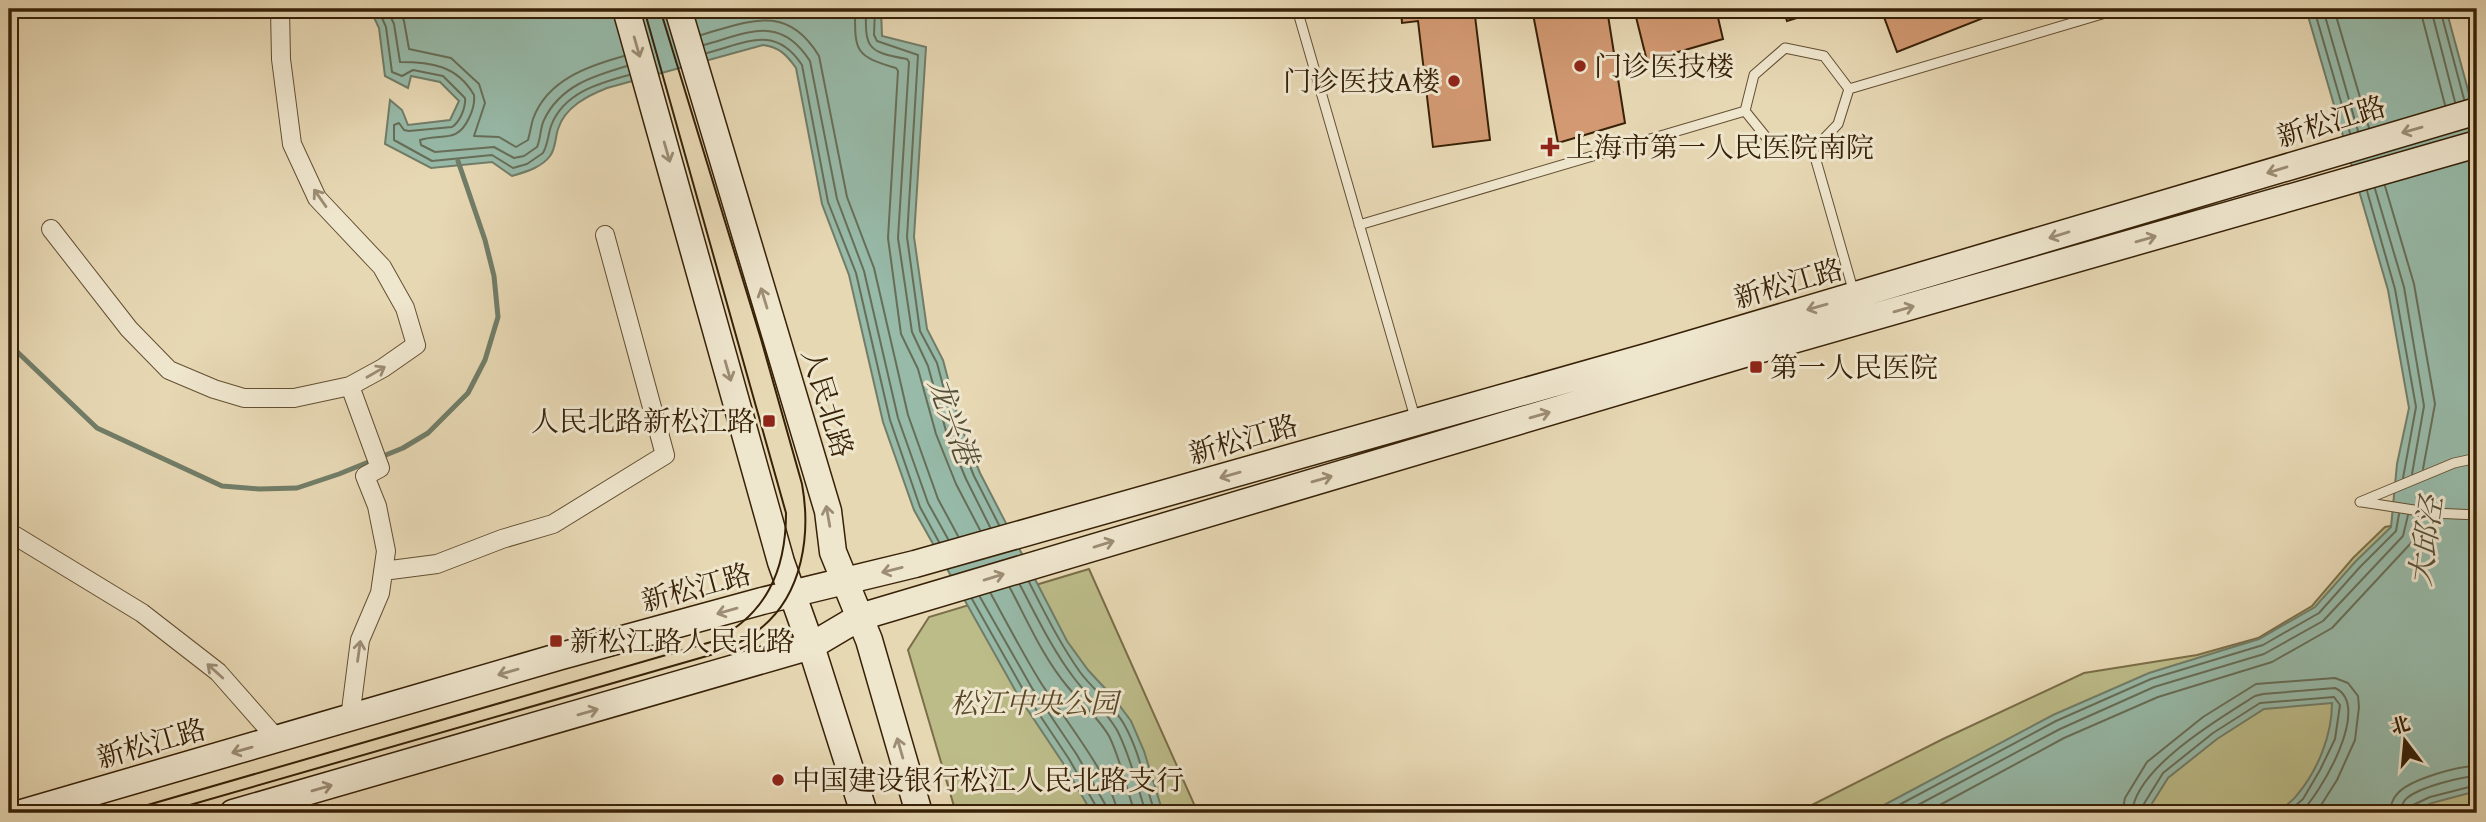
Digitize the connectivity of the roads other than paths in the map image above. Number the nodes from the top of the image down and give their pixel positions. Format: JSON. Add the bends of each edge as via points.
{"nodes":[{"id":1,"x":279,"y":9,"type":"edge"},
{"id":2,"x":626,"y":9,"type":"edge"},
{"id":3,"x":678,"y":9,"type":"edge"},
{"id":4,"x":1297,"y":9,"type":"edge"},
{"id":5,"x":2119,"y":9,"type":"edge"},
{"id":6,"x":1849,"y":89,"type":"junction"},
{"id":7,"x":1745,"y":111,"type":"junction"},
{"id":8,"x":2477,"y":111,"type":"edge"},
{"id":9,"x":2477,"y":144,"type":"edge"},
{"id":10,"x":1813,"y":150,"type":"junction"},
{"id":11,"x":1359,"y":225,"type":"junction"},
{"id":12,"x":51,"y":229,"type":"dead end"},
{"id":13,"x":605,"y":235,"type":"dead end"},
{"id":14,"x":1855,"y":296,"type":"junction"},
{"id":15,"x":350,"y":386,"type":"junction"},
{"id":16,"x":1416,"y":422,"type":"junction"},
{"id":17,"x":2477,"y":458,"type":"edge"},
{"id":18,"x":2477,"y":515,"type":"edge"},
{"id":19,"x":9,"y":532,"type":"edge"},
{"id":20,"x":383,"y":571,"type":"junction"},
{"id":21,"x":845,"y":581,"type":"junction"},
{"id":22,"x":793,"y":593,"type":"junction"},
{"id":23,"x":860,"y":617,"type":"junction"},
{"id":24,"x":811,"y":646,"type":"junction"},
{"id":25,"x":351,"y":719,"type":"junction"},
{"id":26,"x":277,"y":740,"type":"junction"},
{"id":27,"x":22,"y":813,"type":"edge"},
{"id":28,"x":233,"y":813,"type":"edge"},
{"id":29,"x":864,"y":813,"type":"edge"},
{"id":30,"x":919,"y":813,"type":"edge"}],
"edges":[{"from":15,"to":1,"type":"street","one_way":true,"via":[[416,345],[405,308],[382,267],[317,198],[292,144]]},
{"from":2,"to":22,"type":"main road","one_way":true},
{"from":21,"to":3,"type":"main road","name":"人民北路","one_way":true},
{"from":4,"to":11,"type":"lane"},
{"from":5,"to":6,"type":"lane"},
{"from":6,"to":7,"type":"lane","via":[[1824,56],[1784,48],[1754,75]]},
{"from":6,"to":10,"type":"lane","via":[[1838,124]]},
{"from":7,"to":10,"type":"lane","via":[[1770,142]]},
{"from":7,"to":11,"type":"lane"},
{"from":8,"to":14,"type":"main road","name":"新松江路","one_way":true},
{"from":23,"to":9,"type":"main road","name":"新松江路","one_way":true,"via":[[1744,354]]},
{"from":10,"to":14,"type":"lane"},
{"from":11,"to":16,"type":"lane"},
{"from":12,"to":15,"type":"street","via":[[128,329],[169,370],[244,398],[294,398]]},
{"from":13,"to":20,"type":"street","via":[[665,455],[553,524],[437,564]]},
{"from":14,"to":16,"type":"main road","name":"新松江路","one_way":true},
{"from":15,"to":20,"type":"street","via":[[380,468],[365,476],[386,551]]},
{"from":16,"to":21,"type":"main road","name":"新松江路","one_way":true},
{"from":17,"to":18,"type":"lane","via":[[2360,502]]},
{"from":26,"to":19,"type":"street","one_way":true,"via":[[218,672],[142,613]]},
{"from":25,"to":20,"type":"street","one_way":true,"via":[[360,640],[380,593]]},
{"from":21,"to":22,"type":"main road","name":"新松江路"},
{"from":21,"to":23,"type":"main road","name":"人民北路"},
{"from":22,"to":24,"type":"main road"},
{"from":22,"to":25,"type":"main road","name":"新松江路","one_way":true},
{"from":23,"to":24,"type":"main road","name":"新松江路"},
{"from":30,"to":23,"type":"main road","name":"人民北路","one_way":true},
{"from":28,"to":24,"type":"main road","name":"新松江路","one_way":true},
{"from":24,"to":29,"type":"main road"},
{"from":25,"to":26,"type":"main road","name":"新松江路"},
{"from":26,"to":27,"type":"main road","name":"新松江路","one_way":true}]}
